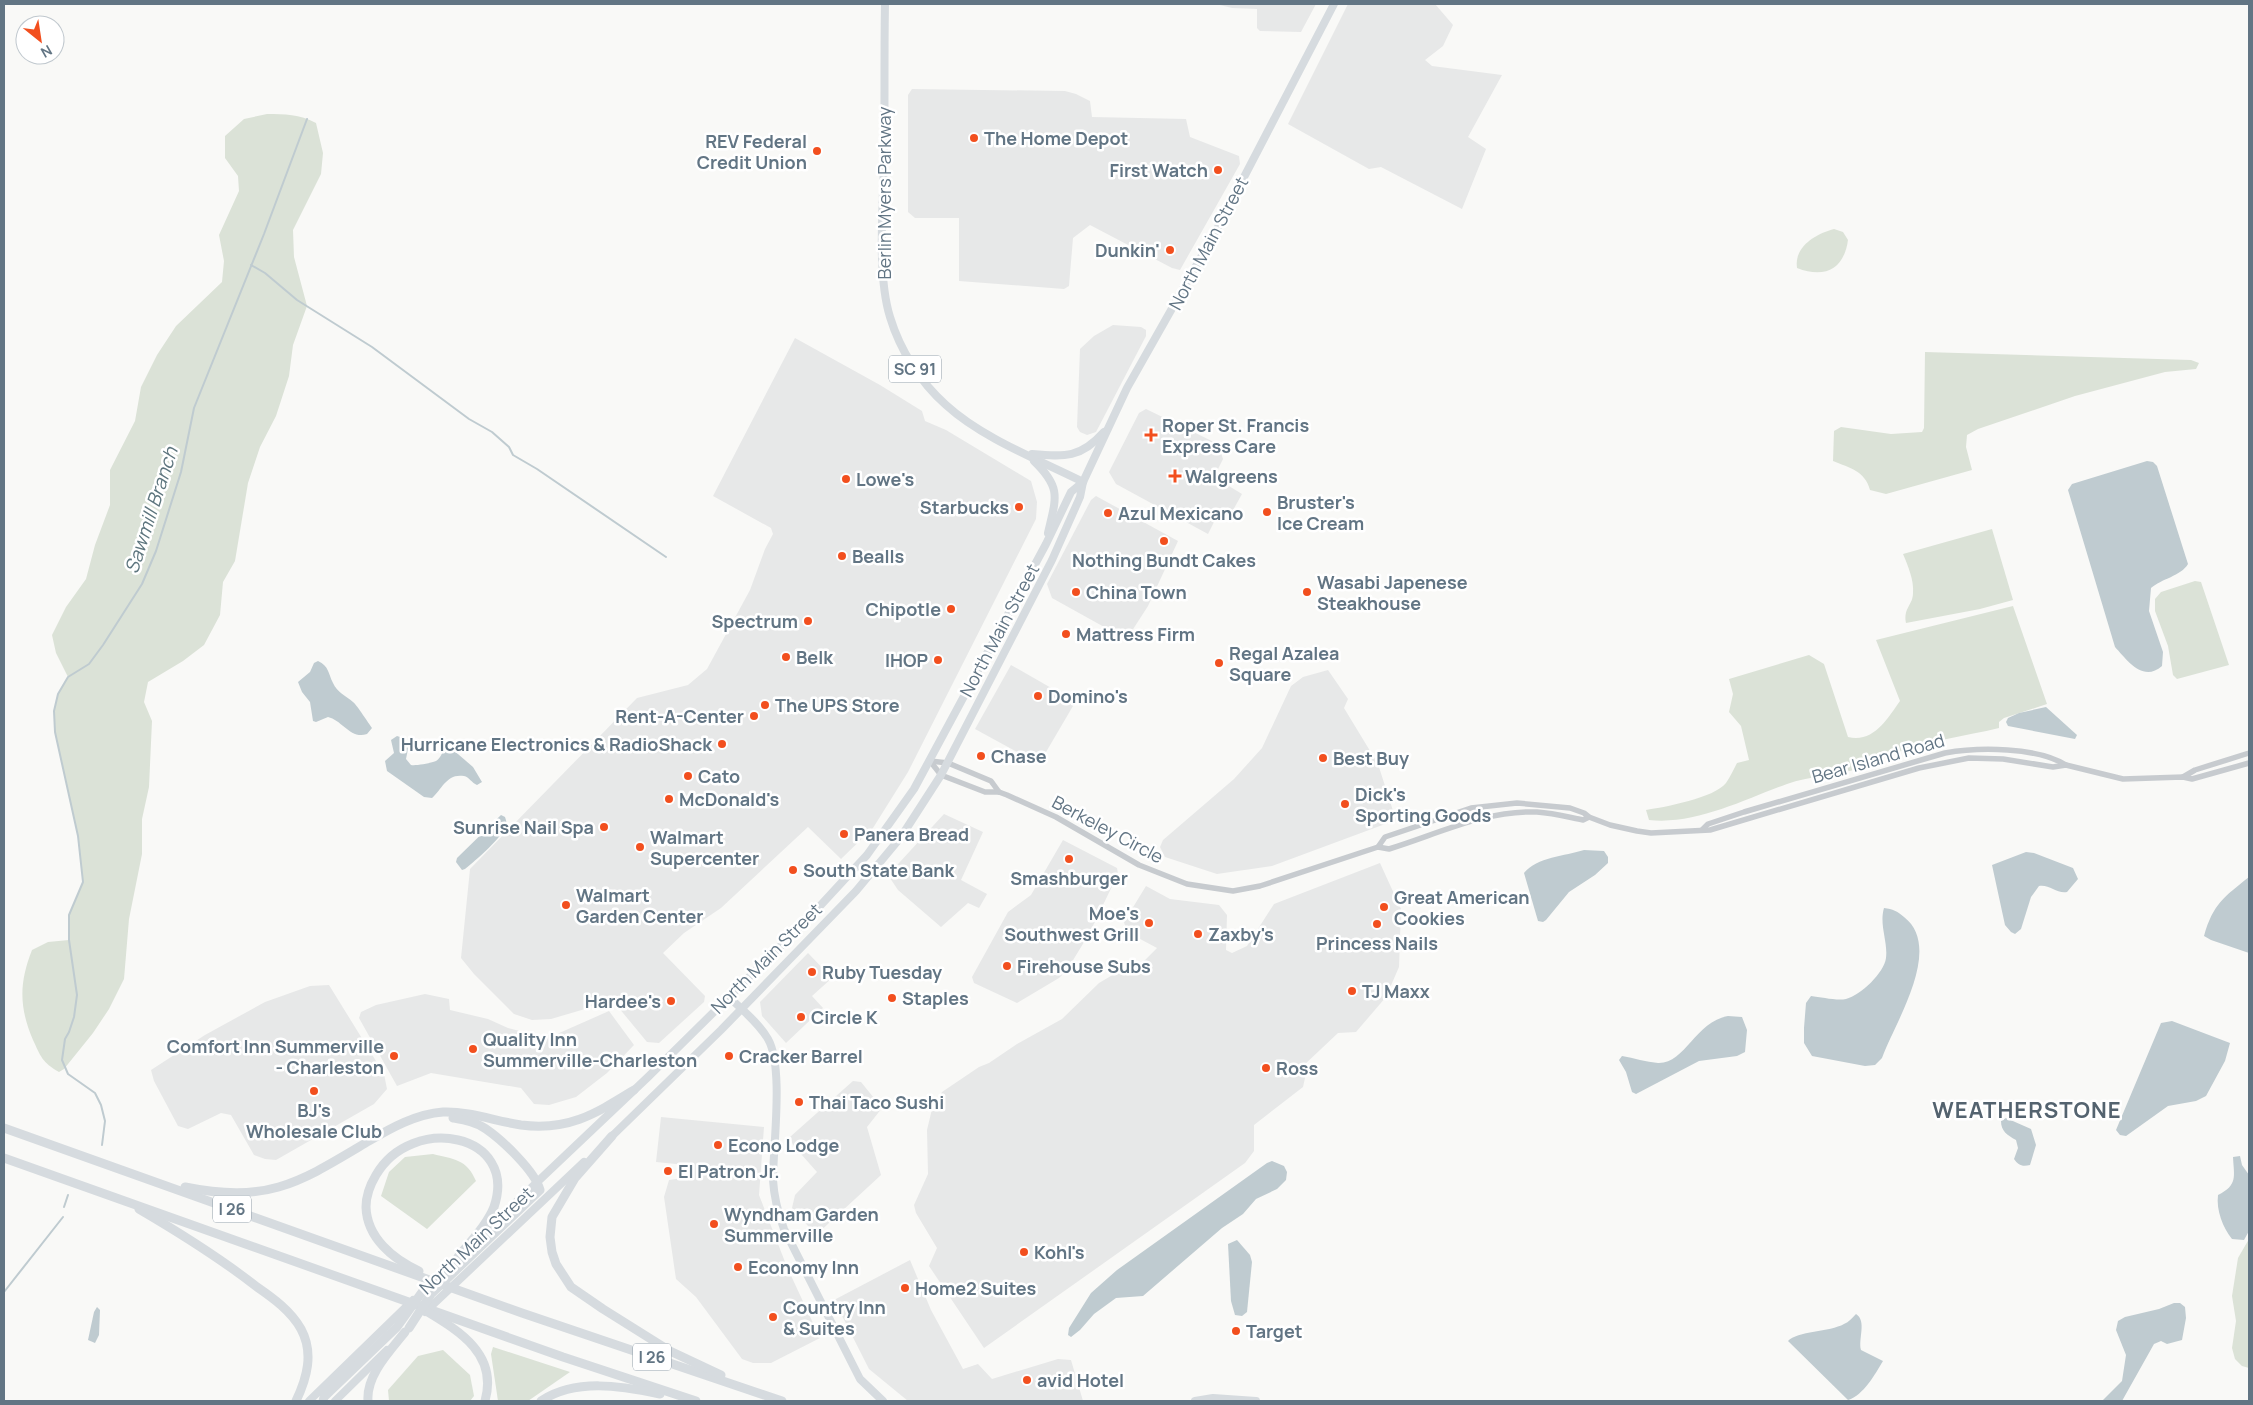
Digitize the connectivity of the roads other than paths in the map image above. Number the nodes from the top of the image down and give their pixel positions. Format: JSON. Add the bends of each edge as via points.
{"nodes":[{"id":1,"x":884,"y":4,"type":"edge"},
{"id":2,"x":1334,"y":4,"type":"edge"},
{"id":3,"x":1110,"y":425,"type":"junction"},
{"id":4,"x":1027,"y":454,"type":"junction"},
{"id":5,"x":1084,"y":482,"type":"junction"},
{"id":6,"x":1046,"y":544,"type":"junction"},
{"id":7,"x":2249,"y":753,"type":"edge"},
{"id":8,"x":930,"y":761,"type":"junction"},
{"id":9,"x":948,"y":763,"type":"junction"},
{"id":10,"x":2249,"y":763,"type":"edge"},
{"id":11,"x":941,"y":775,"type":"junction"},
{"id":12,"x":2183,"y":777,"type":"junction"},
{"id":13,"x":999,"y":792,"type":"junction"},
{"id":14,"x":1590,"y":817,"type":"junction"},
{"id":15,"x":1423,"y":825,"type":"joint"},
{"id":16,"x":1427,"y":837,"type":"joint"},
{"id":17,"x":1378,"y":847,"type":"junction"},
{"id":18,"x":728,"y":996,"type":"junction"},
{"id":19,"x":742,"y":1009,"type":"junction"},
{"id":20,"x":634,"y":1090,"type":"junction"},
{"id":21,"x":414,"y":1119,"type":"junction"},
{"id":22,"x":4,"y":1128,"type":"edge"},
{"id":23,"x":612,"y":1136,"type":"junction"},
{"id":24,"x":4,"y":1158,"type":"edge"},
{"id":25,"x":154,"y":1180,"type":"junction"},
{"id":26,"x":538,"y":1181,"type":"junction"},
{"id":27,"x":122,"y":1199,"type":"junction"},
{"id":28,"x":463,"y":1258,"type":"junction"},
{"id":29,"x":425,"y":1288,"type":"junction"},
{"id":30,"x":460,"y":1291,"type":"junction"},
{"id":31,"x":404,"y":1298,"type":"junction"},
{"id":32,"x":404,"y":1329,"type":"junction"},
{"id":33,"x":754,"y":1392,"type":"junction"},
{"id":34,"x":296,"y":1401,"type":"edge"},
{"id":35,"x":309,"y":1401,"type":"edge"},
{"id":36,"x":323,"y":1401,"type":"edge"},
{"id":37,"x":335,"y":1401,"type":"edge"},
{"id":38,"x":368,"y":1401,"type":"edge"},
{"id":39,"x":485,"y":1401,"type":"edge"},
{"id":40,"x":541,"y":1401,"type":"edge"},
{"id":41,"x":695,"y":1401,"type":"edge"},
{"id":42,"x":782,"y":1401,"type":"edge"},
{"id":43,"x":883,"y":1401,"type":"edge"},
{"id":44,"x":1195,"y":1401,"type":"edge"},
{"id":45,"x":1256,"y":1401,"type":"edge"}],
"edges":[{"from":1,"to":4,"type":"main road","name":"Berlin Myers Parkway","number":"SC 91","via":[[882,230],[889,315],[921,378],[945,405],[974,428]]},
{"from":2,"to":3,"type":"main road","name":"North Main Street"},
{"from":3,"to":4,"type":"main road","via":[[1093,445],[1077,454],[1060,457]]},
{"from":3,"to":5,"type":"main road","name":"North Main Street"},
{"from":4,"to":5,"type":"main road","name":"Berlin Myers Parkway","number":"SC 91"},
{"from":4,"to":6,"type":"main road","via":[[1053,483],[1056,498]]},
{"from":5,"to":6,"type":"main road","name":"North Main Street","via":[[1071,492]]},
{"from":5,"to":9,"type":"main road","name":"North Main Street","via":[[1052,560]]},
{"from":6,"to":8,"type":"main road","name":"North Main Street"},
{"from":7,"to":12,"type":"street","name":"Bear Island Road"},
{"from":8,"to":9,"type":"street","name":"Berkeley Circle"},
{"from":8,"to":11,"type":"street"},
{"from":8,"to":18,"type":"main road","name":"North Main Street","via":[[867,855],[807,920]]},
{"from":9,"to":11,"type":"main road","name":"North Main Street"},
{"from":9,"to":13,"type":"street","name":"Berkeley Circle","via":[[991,781]]},
{"from":10,"to":12,"type":"street","name":"Bear Island Road","via":[[2192,779]]},
{"from":11,"to":13,"type":"street","name":"Berkeley Circle","via":[[985,792]]},
{"from":11,"to":19,"type":"main road","name":"North Main Street","via":[[882,862]]},
{"from":12,"to":14,"type":"street","name":"Bear Island Road","via":[[2123,778],[2066,766],[1969,758],[1941,762],[1710,830],[1651,833],[1610,825]]},
{"from":13,"to":17,"type":"street","name":"Berkeley Circle","via":[[1056,817],[1139,865],[1186,884],[1211,888],[1233,891],[1260,886]]},
{"from":14,"to":15,"type":"street","name":"Bear Island Road","via":[[1570,808],[1517,803],[1472,808]]},
{"from":14,"to":16,"type":"street","name":"Bear Island Road","via":[[1583,820],[1539,812],[1516,812],[1482,818]]},
{"from":15,"to":17,"type":"street","name":"Berkeley Circle","via":[[1385,837]]},
{"from":16,"to":17,"type":"street","name":"Berkeley Circle","via":[[1389,849]]},
{"from":18,"to":19,"type":"main road"},
{"from":18,"to":20,"type":"main road","name":"North Main Street"},
{"from":19,"to":23,"type":"main road","name":"North Main Street"},
{"from":19,"to":43,"type":"main road","via":[[768,1039],[775,1067],[773,1181],[776,1207],[860,1379]]},
{"from":20,"to":21,"type":"highway","via":[[579,1121],[560,1125],[521,1125],[442,1112]]},
{"from":20,"to":26,"type":"main road","name":"North Main Street"},
{"from":21,"to":25,"type":"highway","via":[[392,1128],[318,1171],[291,1184],[263,1192],[214,1193]]},
{"from":21,"to":26,"type":"highway","via":[[447,1117],[469,1121],[485,1129]]},
{"from":22,"to":25,"type":"highway","number":"I 26"},
{"from":23,"to":32,"type":"main road","name":"North Main Street"},
{"from":23,"to":33,"type":"highway","via":[[575,1178],[552,1217],[552,1252],[561,1275],[579,1293],[670,1351]]},
{"from":24,"to":27,"type":"highway","number":"I 26"},
{"from":25,"to":30,"type":"highway","number":"I 26"},
{"from":26,"to":28,"type":"highway","via":[[540,1190]]},
{"from":27,"to":31,"type":"highway","number":"I 26"},
{"from":27,"to":34,"type":"highway","via":[[207,1251],[287,1311],[301,1329],[309,1363]]},
{"from":28,"to":29,"type":"main road","name":"North Main Street"},
{"from":28,"to":30,"type":"highway","via":[[493,1208],[498,1187],[494,1167],[482,1151],[450,1137],[411,1143],[380,1167],[371,1183],[366,1198],[370,1229],[393,1255]]},
{"from":28,"to":32,"type":"highway"},
{"from":29,"to":32,"type":"highway"},
{"from":29,"to":35,"type":"main road","name":"North Main Street"},
{"from":30,"to":33,"type":"highway","number":"I 26"},
{"from":31,"to":39,"type":"highway","via":[[448,1324],[475,1348],[488,1373]]},
{"from":31,"to":41,"type":"highway","number":"I 26"},
{"from":32,"to":36,"type":"highway"},
{"from":32,"to":37,"type":"main road","name":"North Main Street"},
{"from":32,"to":38,"type":"highway","via":[[380,1364],[370,1385]]},
{"from":33,"to":42,"type":"highway","number":"I 26"},
{"from":40,"to":41,"type":"highway","via":[[562,1391],[609,1386]]},
{"from":44,"to":45,"type":"main road","via":[[1213,1398]]}]}
